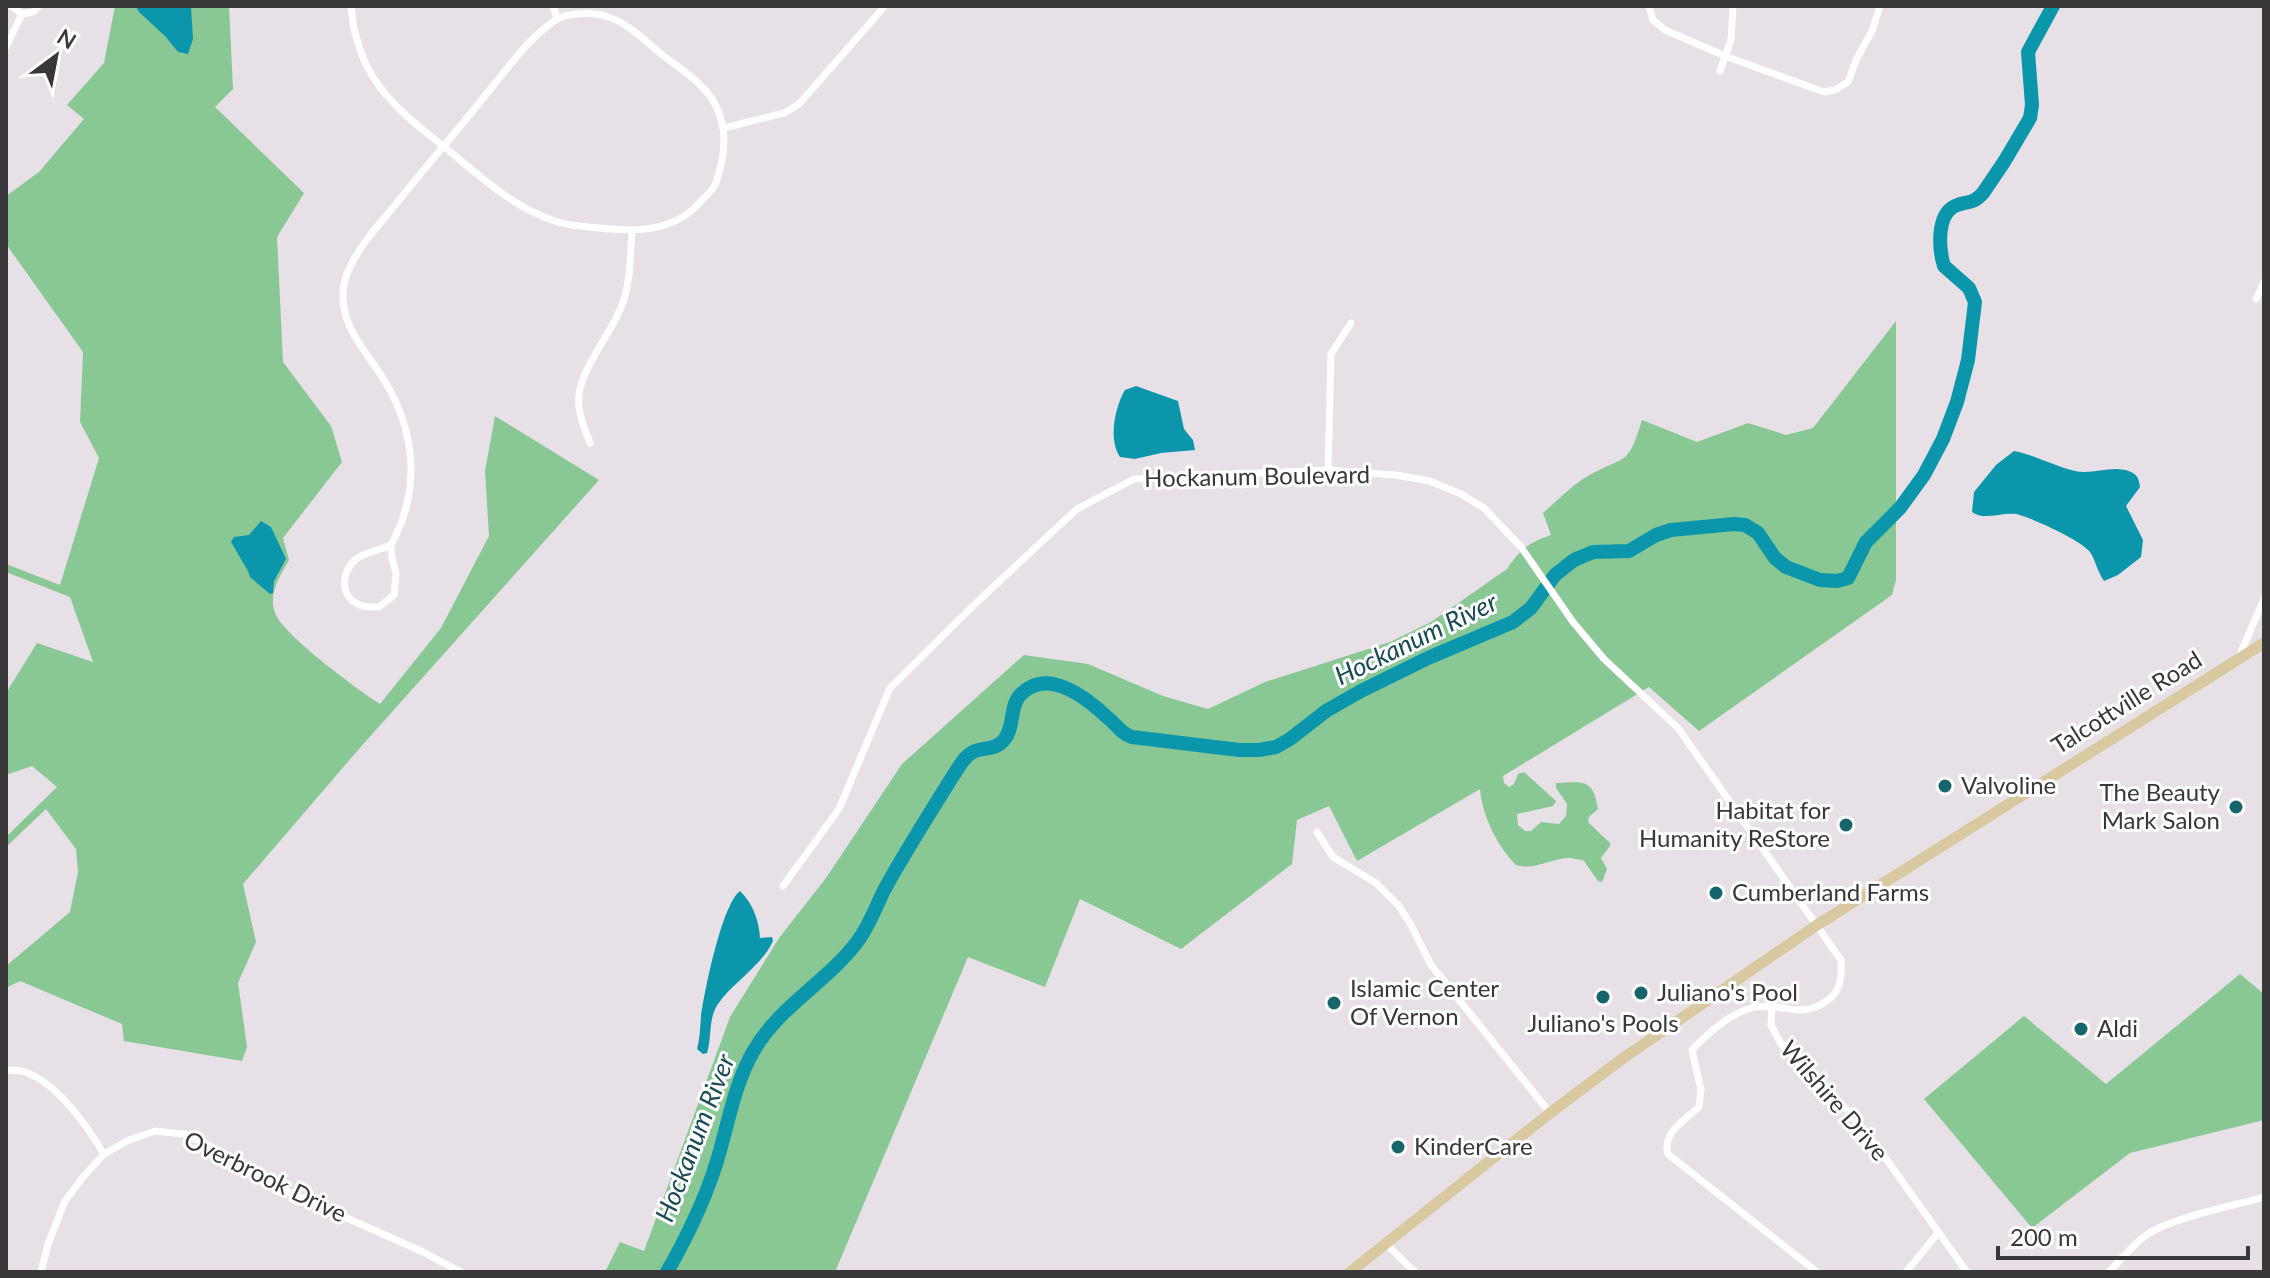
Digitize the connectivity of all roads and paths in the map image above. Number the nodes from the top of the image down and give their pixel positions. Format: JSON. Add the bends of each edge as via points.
{"nodes":[{"id":1,"x":11,"y":6,"type":"edge"},
{"id":2,"x":39,"y":6,"type":"edge"},
{"id":3,"x":351,"y":6,"type":"edge"},
{"id":4,"x":553,"y":6,"type":"edge"},
{"id":5,"x":1649,"y":6,"type":"edge"},
{"id":6,"x":1733,"y":6,"type":"edge"},
{"id":7,"x":1880,"y":6,"type":"edge"},
{"id":8,"x":882,"y":7,"type":"edge"},
{"id":9,"x":22,"y":14,"type":"junction"},
{"id":10,"x":557,"y":18,"type":"junction"},
{"id":11,"x":6,"y":47,"type":"edge"},
{"id":12,"x":1725,"y":56,"type":"junction"},
{"id":13,"x":1720,"y":71,"type":"dead end"},
{"id":14,"x":724,"y":128,"type":"junction"},
{"id":15,"x":443,"y":147,"type":"junction"},
{"id":16,"x":632,"y":231,"type":"junction"},
{"id":17,"x":2264,"y":282,"type":"edge"},
{"id":18,"x":2256,"y":299,"type":"dead end"},
{"id":19,"x":1351,"y":323,"type":"dead end"},
{"id":20,"x":590,"y":443,"type":"dead end"},
{"id":21,"x":1328,"y":470,"type":"junction"},
{"id":22,"x":391,"y":545,"type":"junction"},
{"id":23,"x":2264,"y":599,"type":"edge"},
{"id":24,"x":2264,"y":643,"type":"edge"},
{"id":25,"x":2238,"y":659,"type":"junction"},
{"id":26,"x":1317,"y":832,"type":"dead end"},
{"id":27,"x":783,"y":886,"type":"dead end"},
{"id":28,"x":1817,"y":925,"type":"junction"},
{"id":29,"x":1772,"y":1006,"type":"junction"},
{"id":30,"x":6,"y":1070,"type":"edge"},
{"id":31,"x":1550,"y":1113,"type":"junction"},
{"id":32,"x":104,"y":1154,"type":"junction"},
{"id":33,"x":2264,"y":1197,"type":"edge"},
{"id":34,"x":1938,"y":1233,"type":"junction"},
{"id":35,"x":1385,"y":1243,"type":"junction"},
{"id":36,"x":41,"y":1272,"type":"edge"},
{"id":37,"x":461,"y":1272,"type":"edge"},
{"id":38,"x":1350,"y":1272,"type":"edge"},
{"id":39,"x":1415,"y":1272,"type":"edge"},
{"id":40,"x":1817,"y":1272,"type":"edge"},
{"id":41,"x":1906,"y":1272,"type":"edge"},
{"id":42,"x":1967,"y":1272,"type":"edge"},
{"id":43,"x":2109,"y":1272,"type":"edge"}],
"edges":[{"from":1,"to":9,"type":"street"},
{"from":2,"to":9,"type":"street"},
{"from":3,"to":15,"type":"street","via":[[361,55],[376,85]]},
{"from":4,"to":10,"type":"street"},
{"from":5,"to":12,"type":"street","via":[[1653,20],[1665,30]]},
{"from":6,"to":12,"type":"street"},
{"from":7,"to":12,"type":"street","via":[[1848,82],[1835,90],[1812,89]]},
{"from":8,"to":14,"type":"street","via":[[799,104],[784,113]]},
{"from":9,"to":11,"type":"street"},
{"from":10,"to":14,"type":"street","via":[[584,13],[624,25],[694,79],[714,101]]},
{"from":10,"to":15,"type":"street","via":[[518,53]]},
{"from":12,"to":13,"type":"street"},
{"from":14,"to":16,"type":"street","via":[[715,186],[692,212],[666,226]]},
{"from":15,"to":16,"type":"street","via":[[527,211],[561,223]]},
{"from":15,"to":22,"type":"street","via":[[365,244],[349,268],[342,292],[346,320],[402,414],[411,451],[411,492]]},
{"from":16,"to":20,"type":"street","via":[[628,287],[580,387],[578,406]]},
{"from":17,"to":18,"type":"street"},
{"from":19,"to":21,"type":"street","via":[[1331,354]]},
{"from":21,"to":27,"type":"street","name":"Hockanum Boulevard","via":[[1134,479],[1077,509],[890,688],[839,809]]},
{"from":21,"to":28,"type":"street","name":"Hockanum Boulevard","via":[[1430,481],[1484,508],[1507,530],[1604,659],[1678,728]]},
{"from":22,"to":22,"type":"street","via":[[394,595],[379,607],[362,607],[350,599],[343,583],[347,569],[359,557]]},
{"from":23,"to":25,"type":"street"},
{"from":24,"to":25,"type":"main road","name":"Talcottville Road"},
{"from":25,"to":28,"type":"main road","name":"Talcottville Road"},
{"from":26,"to":31,"type":"street","via":[[1333,857],[1376,883],[1398,905],[1431,965]]},
{"from":28,"to":29,"type":"street","name":"Wilshire Drive","via":[[1841,960],[1842,979],[1833,997],[1800,1011]]},
{"from":28,"to":31,"type":"main road","name":"Talcottville Road"},
{"from":29,"to":34,"type":"street","name":"Wilshire Drive","via":[[1771,1025],[1781,1044],[1848,1111]]},
{"from":29,"to":40,"type":"street","via":[[1750,1008],[1725,1021],[1692,1050],[1701,1090],[1699,1107],[1665,1144],[1668,1154]]},
{"from":30,"to":32,"type":"street","via":[[25,1072],[53,1087]]},
{"from":31,"to":35,"type":"main road","name":"Talcottville Road"},
{"from":32,"to":36,"type":"street","name":"Overbrook Drive","via":[[65,1201]]},
{"from":32,"to":37,"type":"street","name":"Overbrook Drive","via":[[155,1131],[184,1134],[277,1187]]},
{"from":33,"to":43,"type":"street","via":[[2146,1235]]},
{"from":34,"to":41,"type":"street"},
{"from":34,"to":42,"type":"street","name":"Wilshire Drive"},
{"from":35,"to":38,"type":"main road","name":"Talcottville Road"},
{"from":35,"to":39,"type":"street"}]}
